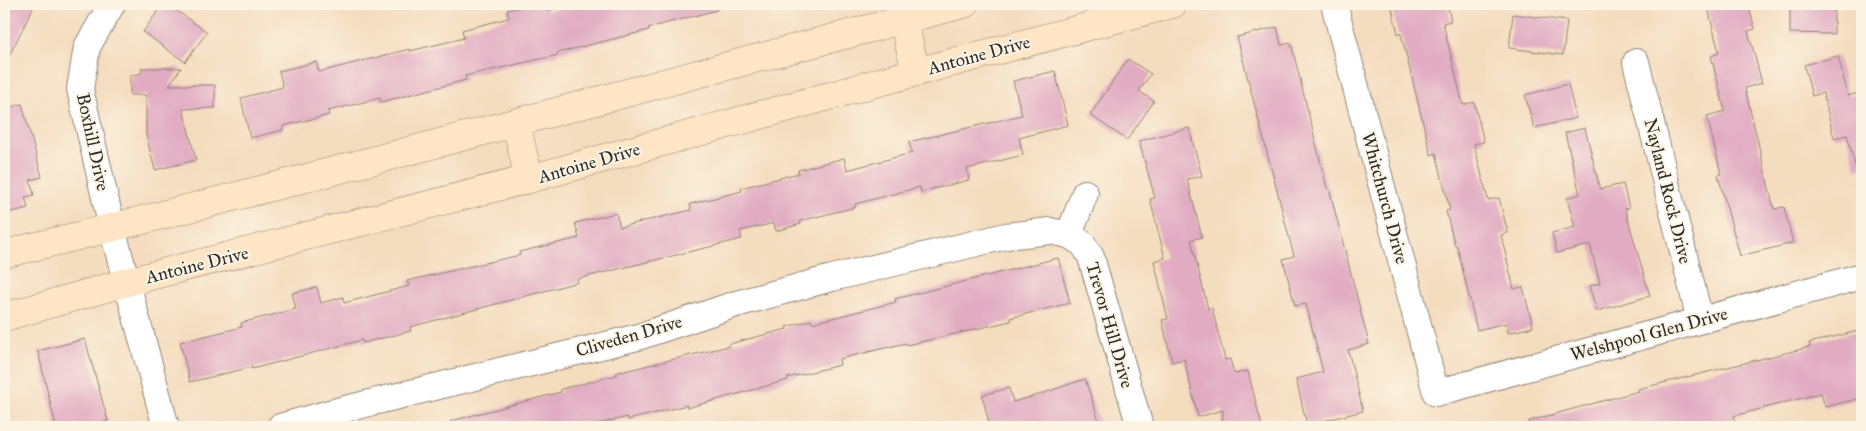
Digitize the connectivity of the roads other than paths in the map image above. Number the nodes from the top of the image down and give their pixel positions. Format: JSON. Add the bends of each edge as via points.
{"nodes":[{"id":1,"x":112,"y":4,"type":"edge"},
{"id":2,"x":964,"y":4,"type":"edge"},
{"id":3,"x":1173,"y":4,"type":"edge"},
{"id":4,"x":1334,"y":4,"type":"edge"},
{"id":5,"x":903,"y":19,"type":"junction"},
{"id":6,"x":1636,"y":62,"type":"dead end"},
{"id":7,"x":916,"y":72,"type":"junction"},
{"id":8,"x":516,"y":124,"type":"junction"},
{"id":9,"x":529,"y":179,"type":"junction"},
{"id":10,"x":1085,"y":193,"type":"dead end"},
{"id":11,"x":112,"y":228,"type":"junction"},
{"id":12,"x":1069,"y":234,"type":"junction"},
{"id":13,"x":4,"y":254,"type":"edge"},
{"id":14,"x":1862,"y":276,"type":"edge"},
{"id":15,"x":127,"y":282,"type":"junction"},
{"id":16,"x":4,"y":316,"type":"edge"},
{"id":17,"x":1700,"y":320,"type":"junction"},
{"id":18,"x":1436,"y":393,"type":"joint"},
{"id":19,"x":166,"y":427,"type":"edge"},
{"id":20,"x":280,"y":427,"type":"edge"},
{"id":21,"x":1140,"y":427,"type":"edge"}],
"edges":[{"from":1,"to":11,"type":"street","name":"Boxhill Drive","via":[[87,47],[80,89]]},
{"from":2,"to":5,"type":"main road"},
{"from":3,"to":7,"type":"main road","name":"Antoine Drive"},
{"from":4,"to":18,"type":"street","name":"Whitchurch Drive"},
{"from":5,"to":7,"type":"main road"},
{"from":5,"to":8,"type":"main road"},
{"from":6,"to":17,"type":"street","name":"Nayland Rock Drive"},
{"from":7,"to":9,"type":"main road","name":"Antoine Drive"},
{"from":8,"to":9,"type":"main road"},
{"from":8,"to":11,"type":"main road"},
{"from":9,"to":15,"type":"main road","name":"Antoine Drive"},
{"from":10,"to":12,"type":"street"},
{"from":11,"to":13,"type":"main road"},
{"from":11,"to":15,"type":"street","name":"Boxhill Drive"},
{"from":12,"to":20,"type":"street","name":"Cliveden Drive","via":[[1030,232],[832,278],[736,304],[638,336]]},
{"from":12,"to":21,"type":"street","name":"Trevor Hill Drive","via":[[1083,244],[1091,258]]},
{"from":14,"to":17,"type":"street","name":"Welshpool Glen Drive"},
{"from":15,"to":16,"type":"main road","name":"Antoine Drive"},
{"from":15,"to":19,"type":"street","name":"Boxhill Drive"},
{"from":17,"to":18,"type":"street","name":"Welshpool Glen Drive"}]}
